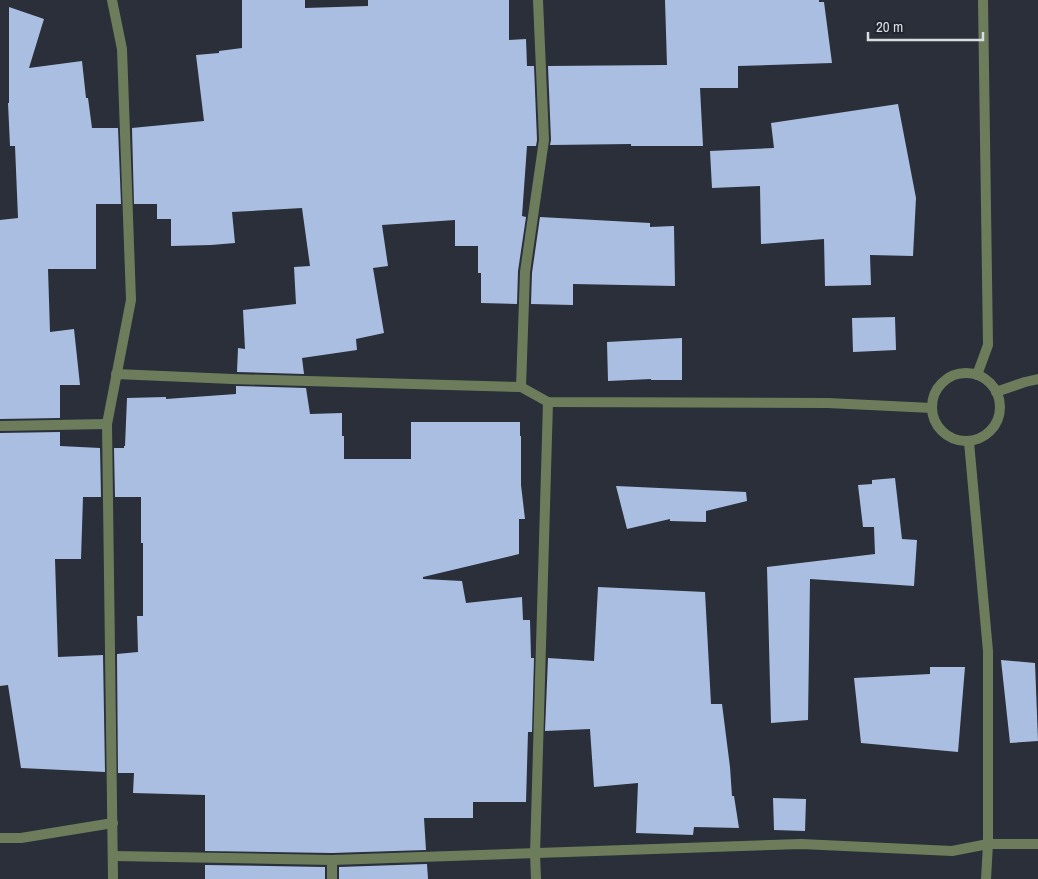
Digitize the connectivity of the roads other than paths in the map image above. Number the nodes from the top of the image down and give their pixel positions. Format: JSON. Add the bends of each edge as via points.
{"nodes":[{"id":1,"x":112,"y":0,"type":"edge"},
{"id":2,"x":538,"y":0,"type":"edge"},
{"id":3,"x":983,"y":0,"type":"edge"},
{"id":4,"x":116,"y":374,"type":"junction"},
{"id":5,"x":977,"y":375,"type":"junction"},
{"id":6,"x":1038,"y":379,"type":"edge"},
{"id":7,"x":521,"y":387,"type":"junction"},
{"id":8,"x":996,"y":392,"type":"junction"},
{"id":9,"x":548,"y":402,"type":"junction"},
{"id":10,"x":932,"y":408,"type":"junction"},
{"id":11,"x":107,"y":424,"type":"junction"},
{"id":12,"x":0,"y":426,"type":"edge"},
{"id":13,"x":969,"y":442,"type":"junction"},
{"id":14,"x":113,"y":823,"type":"junction"},
{"id":15,"x":0,"y":838,"type":"edge"},
{"id":16,"x":988,"y":844,"type":"junction"},
{"id":17,"x":1038,"y":844,"type":"edge"},
{"id":18,"x":535,"y":854,"type":"junction"},
{"id":19,"x":113,"y":856,"type":"junction"},
{"id":20,"x":332,"y":860,"type":"junction"},
{"id":21,"x":113,"y":879,"type":"edge"},
{"id":22,"x":332,"y":879,"type":"edge"},
{"id":23,"x":536,"y":879,"type":"edge"},
{"id":24,"x":986,"y":879,"type":"edge"}],
"edges":[{"from":1,"to":4,"type":"street","via":[[122,49],[131,300]]},
{"from":2,"to":7,"type":"street","via":[[544,140],[525,272]]},
{"from":3,"to":5,"type":"street","via":[[988,345]]},
{"from":4,"to":7,"type":"street"},
{"from":4,"to":11,"type":"street"},
{"from":5,"to":8,"type":"street","via":[[990,383]]},
{"from":5,"to":10,"type":"street","via":[[950,377],[937,390]]},
{"from":6,"to":8,"type":"street"},
{"from":7,"to":9,"type":"street"},
{"from":8,"to":13,"type":"street","via":[[1000,402],[996,424],[990,433]]},
{"from":9,"to":10,"type":"street"},
{"from":9,"to":18,"type":"street"},
{"from":10,"to":13,"type":"street","via":[[940,429],[948,436]]},
{"from":11,"to":12,"type":"street"},
{"from":11,"to":14,"type":"street"},
{"from":13,"to":16,"type":"street","via":[[988,651]]},
{"from":14,"to":15,"type":"street","via":[[21,838]]},
{"from":14,"to":19,"type":"street"},
{"from":16,"to":17,"type":"street"},
{"from":16,"to":18,"type":"street","via":[[952,851],[802,844]]},
{"from":16,"to":24,"type":"street"},
{"from":18,"to":20,"type":"street"},
{"from":18,"to":23,"type":"street"},
{"from":19,"to":20,"type":"street"},
{"from":19,"to":21,"type":"street"},
{"from":20,"to":22,"type":"street"}]}
